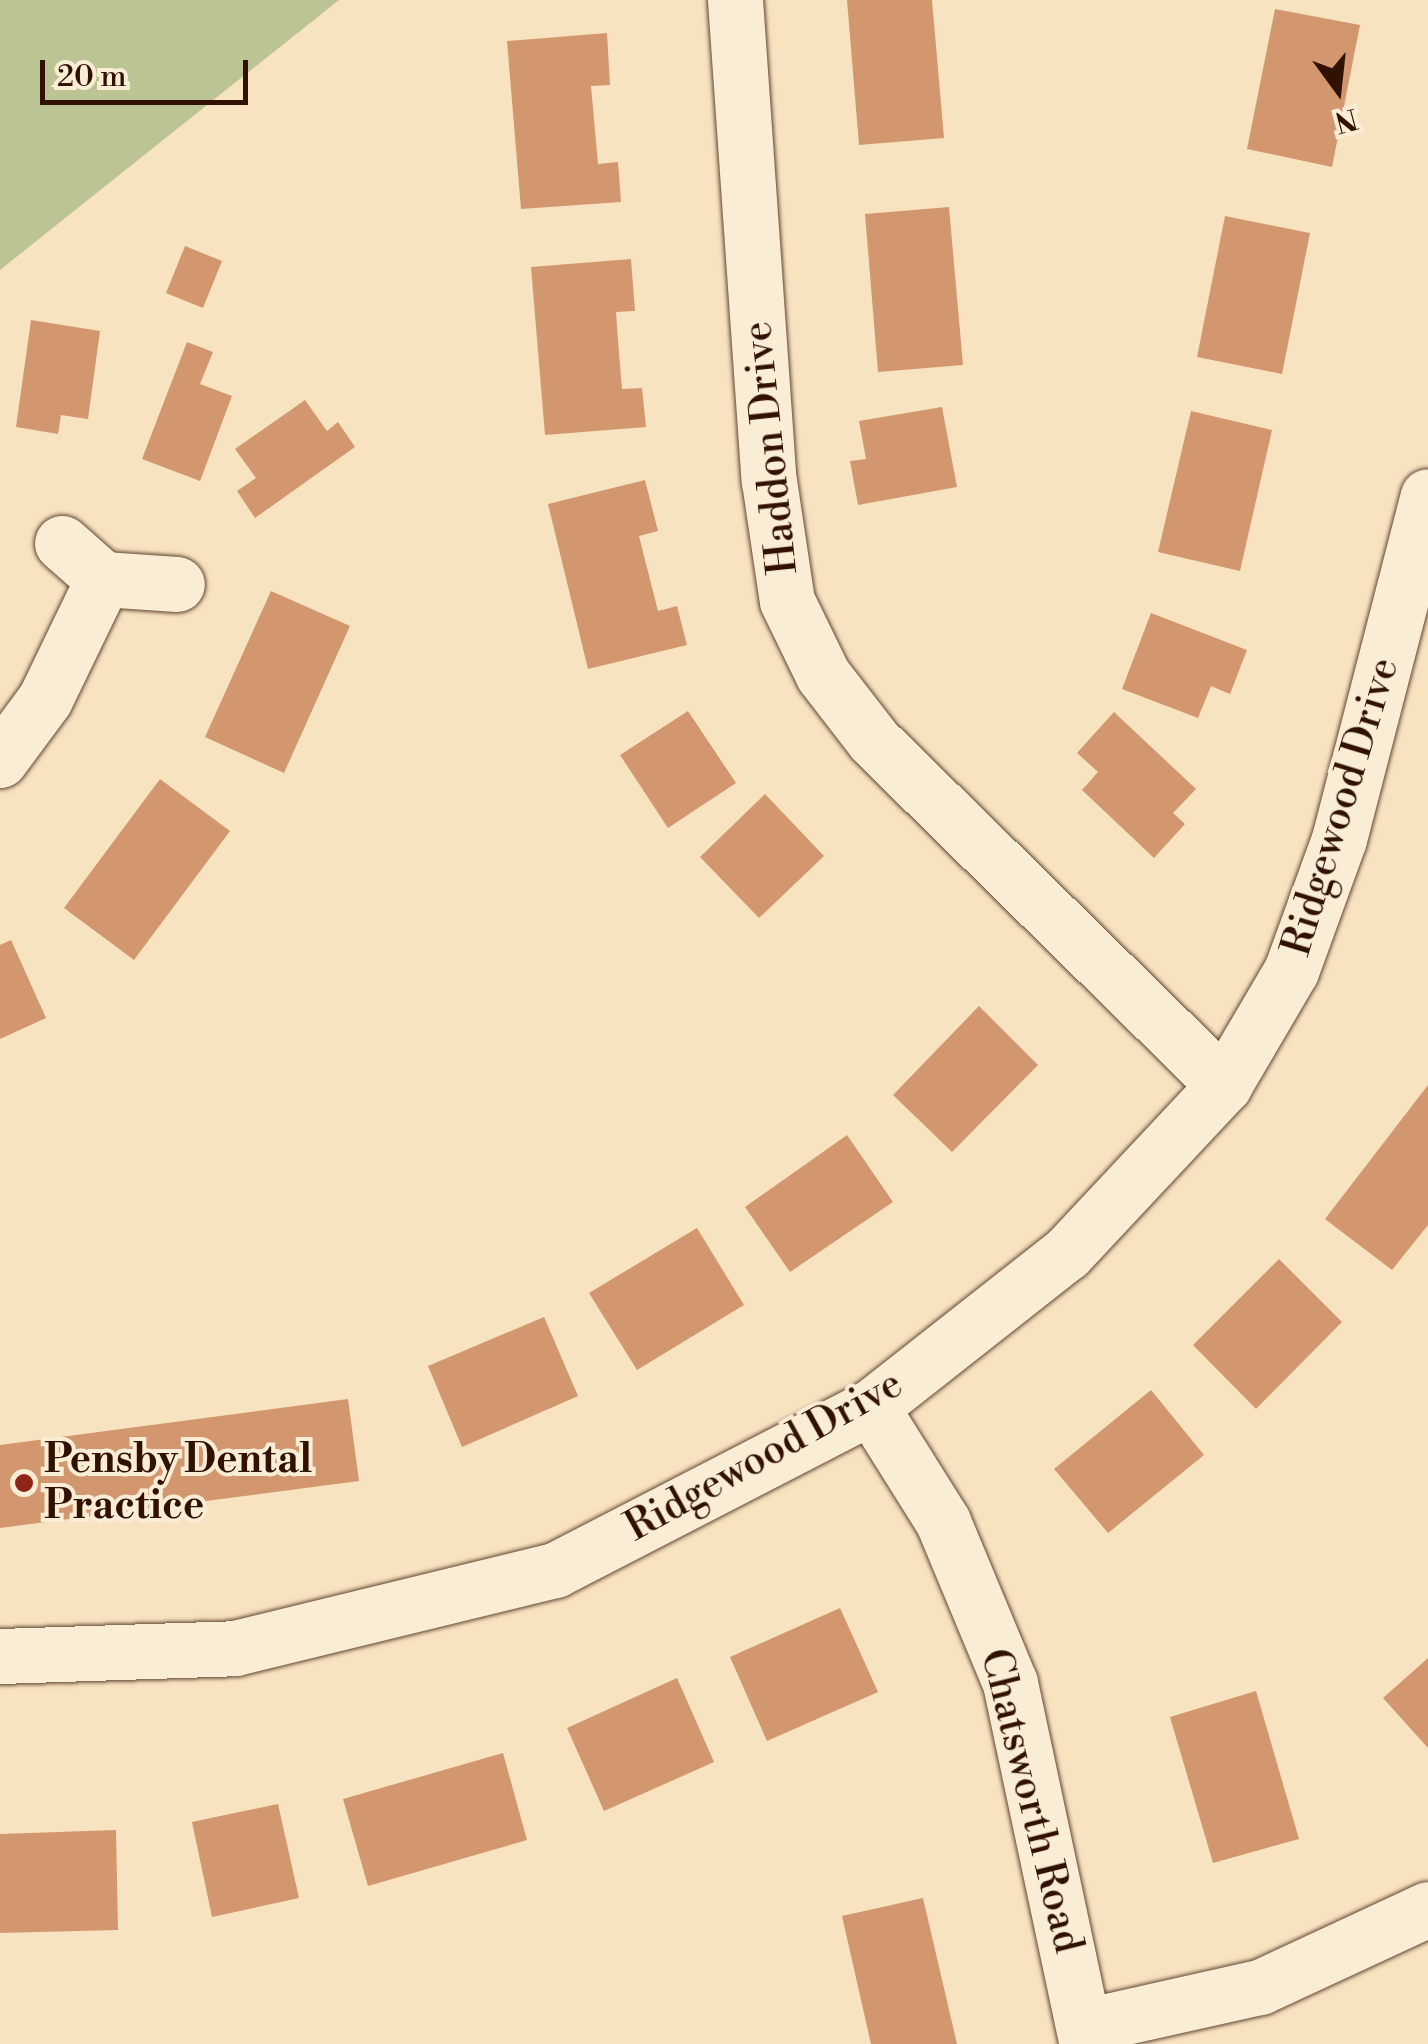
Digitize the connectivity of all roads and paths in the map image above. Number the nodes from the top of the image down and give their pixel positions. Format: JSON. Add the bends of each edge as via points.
{"nodes":[{"id":1,"x":734,"y":0,"type":"edge"},
{"id":2,"x":1428,"y":496,"type":"edge"},
{"id":3,"x":62,"y":543,"type":"dead end"},
{"id":4,"x":103,"y":579,"type":"junction"},
{"id":5,"x":177,"y":584,"type":"dead end"},
{"id":6,"x":0,"y":760,"type":"edge"},
{"id":7,"x":1224,"y":1084,"type":"junction"},
{"id":8,"x":871,"y":1406,"type":"junction"},
{"id":9,"x":0,"y":1656,"type":"edge"},
{"id":10,"x":1428,"y":1909,"type":"edge"},
{"id":11,"x":1086,"y":2035,"type":"edge"}],
"edges":[{"from":1,"to":7,"type":"street","name":"Haddon Drive","via":[[770,480],[788,602],[823,674],[874,741]]},
{"from":2,"to":7,"type":"street","name":"Ridgewood Drive","via":[[1338,839],[1291,970]]},
{"from":3,"to":4,"type":"street"},
{"from":4,"to":5,"type":"street"},
{"from":4,"to":6,"type":"street","via":[[45,699]]},
{"from":7,"to":8,"type":"street","name":"Ridgewood Drive","via":[[1068,1253]]},
{"from":8,"to":9,"type":"street","name":"Ridgewood Drive","via":[[556,1570],[235,1648]]},
{"from":8,"to":11,"type":"street","name":"Chatsworth Road","via":[[943,1522],[1010,1683]]},
{"from":10,"to":11,"type":"street","via":[[1260,1987]]}]}
